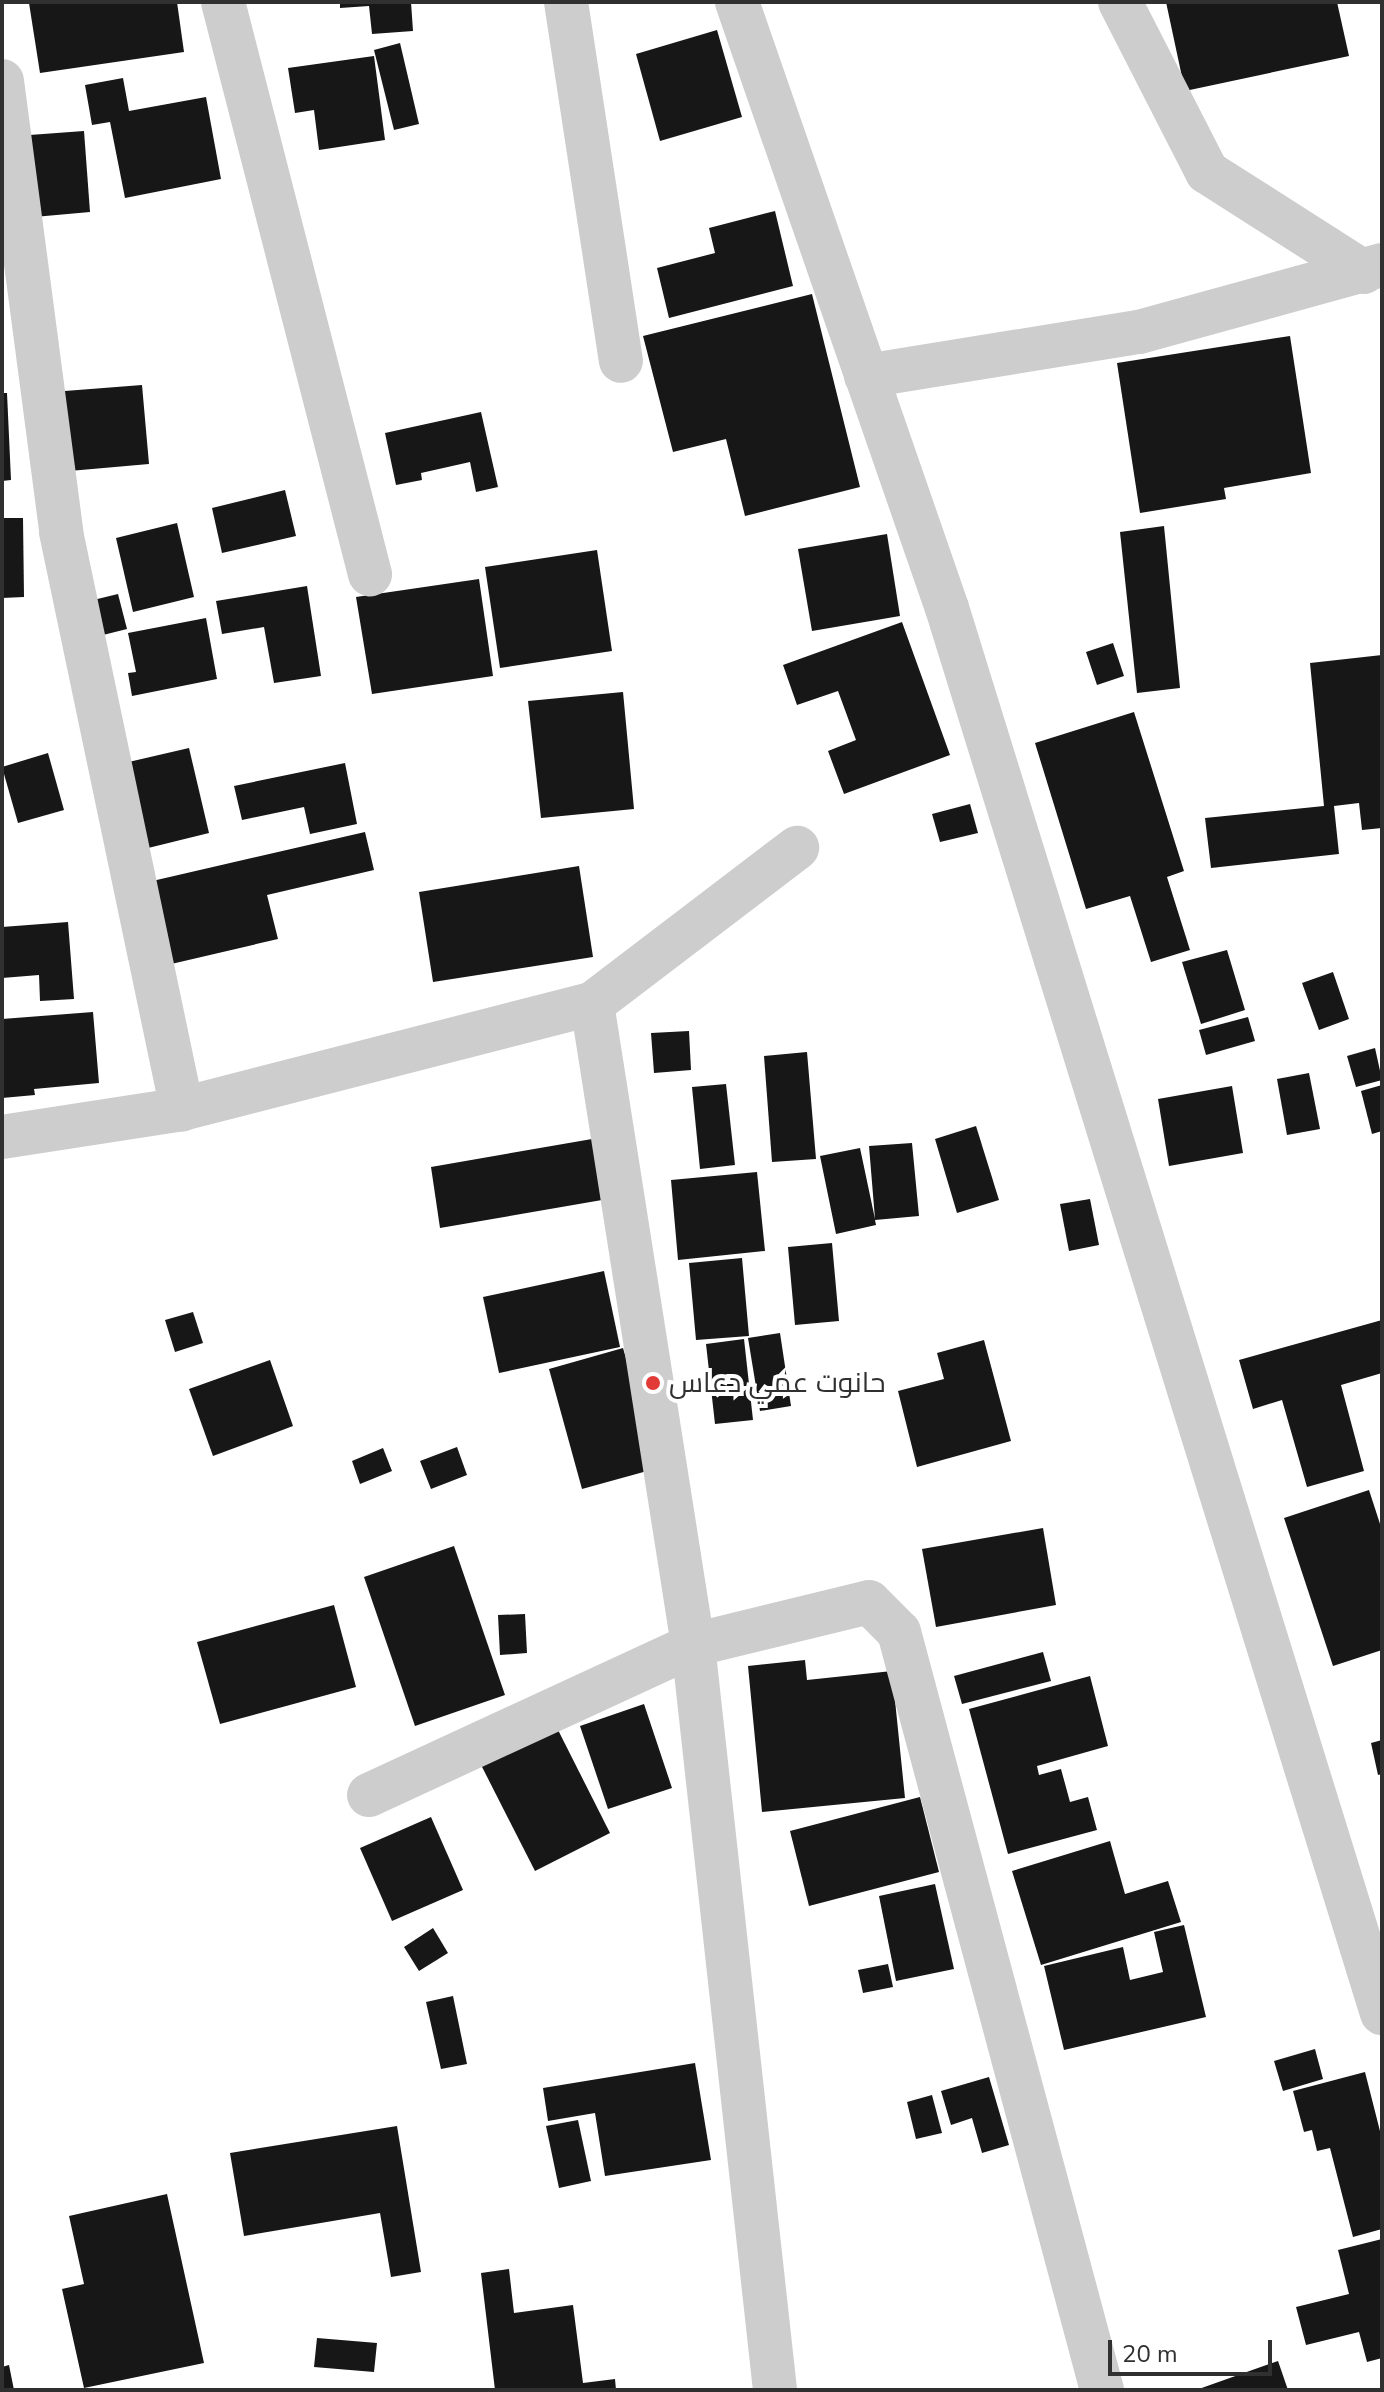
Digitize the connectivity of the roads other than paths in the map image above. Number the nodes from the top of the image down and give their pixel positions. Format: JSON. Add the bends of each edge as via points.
{"nodes":[{"id":1,"x":223,"y":2,"type":"edge"},
{"id":2,"x":566,"y":2,"type":"edge"},
{"id":3,"x":737,"y":2,"type":"edge"},
{"id":4,"x":1120,"y":2,"type":"edge"},
{"id":5,"x":2,"y":81,"type":"edge"},
{"id":6,"x":1373,"y":268,"type":"edge"},
{"id":7,"x":621,"y":361,"type":"dead end"},
{"id":8,"x":866,"y":376,"type":"junction"},
{"id":9,"x":370,"y":574,"type":"dead end"},
{"id":10,"x":797,"y":848,"type":"dead end"},
{"id":11,"x":592,"y":1004,"type":"junction"},
{"id":12,"x":182,"y":1109,"type":"junction"},
{"id":13,"x":2,"y":1137,"type":"edge"},
{"id":14,"x":693,"y":1645,"type":"junction"},
{"id":15,"x":369,"y":1795,"type":"dead end"},
{"id":16,"x":1382,"y":2013,"type":"edge"},
{"id":17,"x":775,"y":2390,"type":"edge"},
{"id":18,"x":1102,"y":2390,"type":"edge"}],
"edges":[{"from":1,"to":9,"type":"street"},
{"from":2,"to":7,"type":"street"},
{"from":3,"to":8,"type":"street"},
{"from":4,"to":6,"type":"street","via":[[1207,172]]},
{"from":5,"to":12,"type":"street","via":[[61,532]]},
{"from":6,"to":8,"type":"street","via":[[1139,332]]},
{"from":8,"to":16,"type":"street","via":[[947,608]]},
{"from":10,"to":11,"type":"street"},
{"from":11,"to":12,"type":"street"},
{"from":11,"to":14,"type":"street"},
{"from":12,"to":13,"type":"street"},
{"from":14,"to":15,"type":"street"},
{"from":14,"to":17,"type":"street"},
{"from":14,"to":18,"type":"street","via":[[869,1602],[899,1632]]}]}
